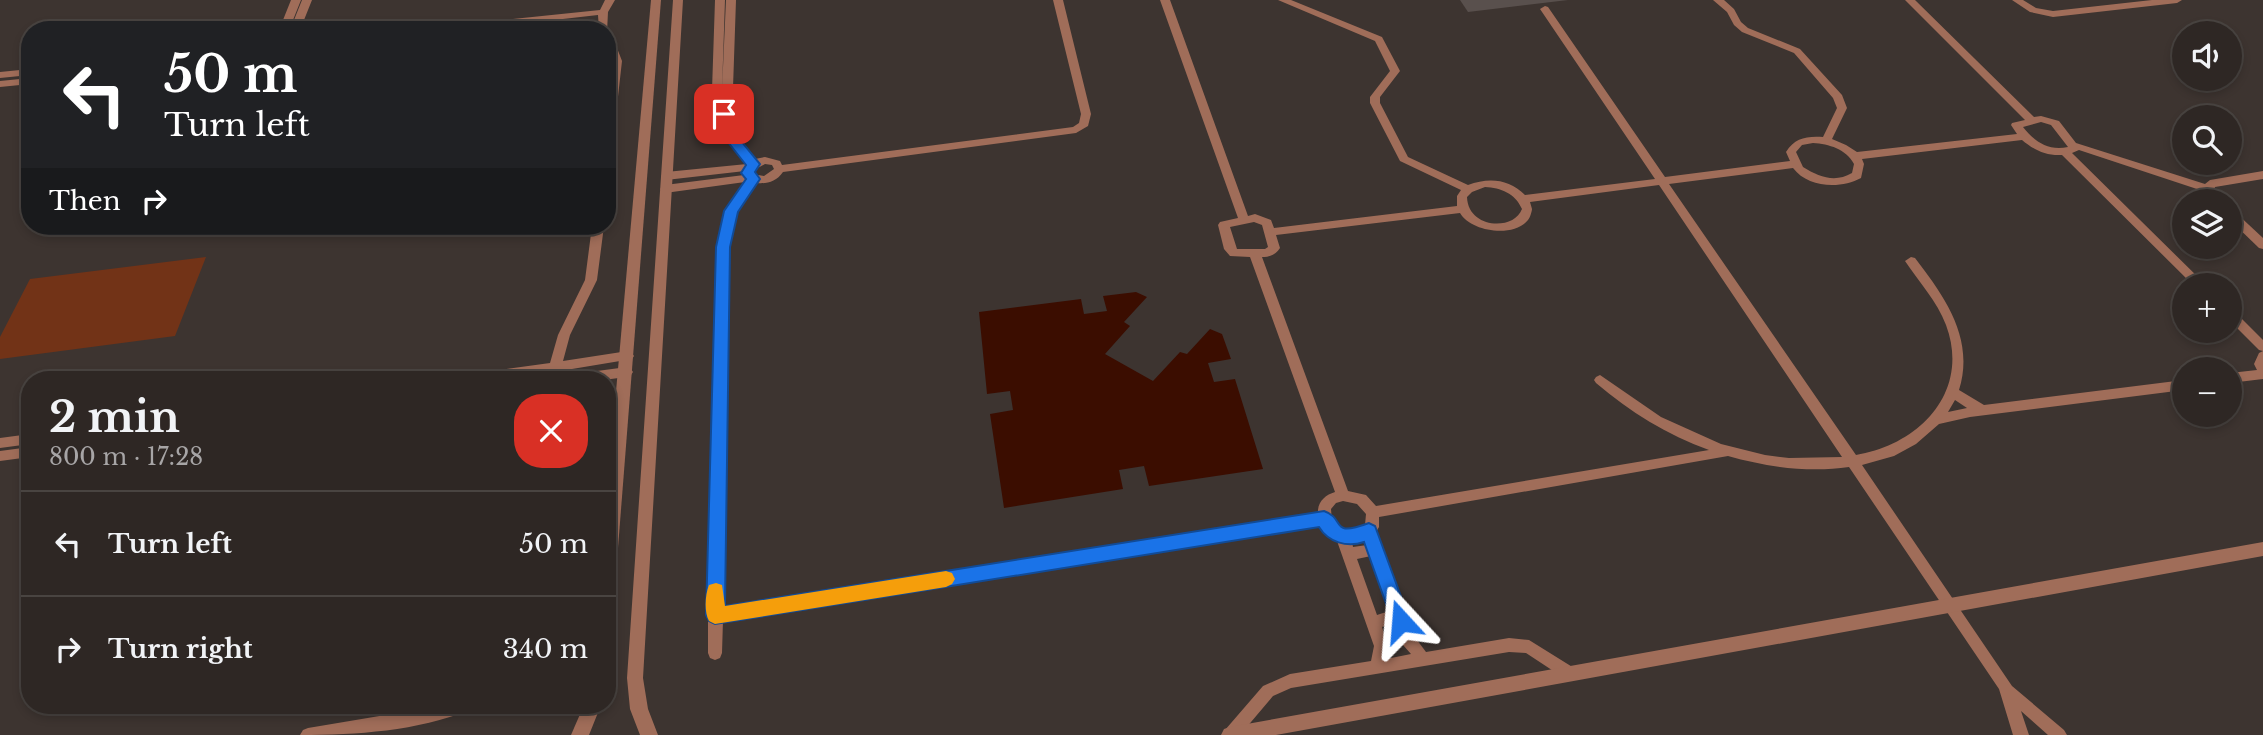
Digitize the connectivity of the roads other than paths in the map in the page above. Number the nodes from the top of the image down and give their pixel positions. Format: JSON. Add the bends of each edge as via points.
{"nodes":[{"id":1,"x":296,"y":0,"type":"edge"},
{"id":2,"x":307,"y":0,"type":"edge"},
{"id":3,"x":610,"y":0,"type":"edge"},
{"id":4,"x":656,"y":0,"type":"edge"},
{"id":5,"x":678,"y":0,"type":"edge"},
{"id":6,"x":720,"y":0,"type":"edge"},
{"id":7,"x":730,"y":0,"type":"edge"},
{"id":8,"x":1058,"y":0,"type":"edge"},
{"id":9,"x":1165,"y":0,"type":"edge"},
{"id":10,"x":1283,"y":0,"type":"edge"},
{"id":11,"x":1718,"y":0,"type":"edge"},
{"id":12,"x":1910,"y":0,"type":"edge"},
{"id":13,"x":2017,"y":0,"type":"edge"},
{"id":14,"x":2177,"y":0,"type":"edge"},
{"id":15,"x":1545,"y":9,"type":"dead end"},
{"id":16,"x":288,"y":21,"type":"edge"},
{"id":17,"x":299,"y":21,"type":"edge"},
{"id":18,"x":603,"y":21,"type":"edge"},
{"id":19,"x":675,"y":41,"type":"junction"},
{"id":20,"x":652,"y":43,"type":"junction"},
{"id":21,"x":21,"y":73,"type":"edge"},
{"id":22,"x":0,"y":75,"type":"edge"},
{"id":23,"x":21,"y":82,"type":"edge"},
{"id":24,"x":0,"y":84,"type":"edge"},
{"id":25,"x":722,"y":98,"type":"junction"},
{"id":26,"x":2031,"y":120,"type":"junction"},
{"id":27,"x":2025,"y":136,"type":"junction"},
{"id":28,"x":1826,"y":141,"type":"junction"},
{"id":29,"x":2076,"y":146,"type":"junction"},
{"id":30,"x":2064,"y":151,"type":"junction"},
{"id":31,"x":1855,"y":156,"type":"junction"},
{"id":32,"x":1795,"y":164,"type":"junction"},
{"id":33,"x":779,"y":169,"type":"junction"},
{"id":34,"x":752,"y":172,"type":"junction"},
{"id":35,"x":2263,"y":175,"type":"edge"},
{"id":36,"x":666,"y":182,"type":"junction"},
{"id":37,"x":1662,"y":182,"type":"junction"},
{"id":38,"x":2207,"y":188,"type":"joint"},
{"id":39,"x":1468,"y":189,"type":"junction"},
{"id":40,"x":1524,"y":200,"type":"junction"},
{"id":41,"x":1463,"y":209,"type":"junction"},
{"id":42,"x":1244,"y":219,"type":"junction"},
{"id":43,"x":2242,"y":225,"type":"edge"},
{"id":44,"x":1271,"y":232,"type":"junction"},
{"id":45,"x":597,"y":235,"type":"edge"},
{"id":46,"x":2263,"y":245,"type":"edge"},
{"id":47,"x":1255,"y":254,"type":"junction"},
{"id":48,"x":1911,"y":261,"type":"dead end"},
{"id":49,"x":2188,"y":273,"type":"edge"},
{"id":50,"x":2242,"y":326,"type":"edge"},
{"id":51,"x":2263,"y":347,"type":"edge"},
{"id":52,"x":628,"y":356,"type":"junction"},
{"id":53,"x":2263,"y":356,"type":"edge"},
{"id":54,"x":553,"y":371,"type":"edge"},
{"id":55,"x":565,"y":371,"type":"edge"},
{"id":56,"x":626,"y":372,"type":"junction"},
{"id":57,"x":2263,"y":372,"type":"edge"},
{"id":58,"x":616,"y":373,"type":"edge"},
{"id":59,"x":2242,"y":376,"type":"edge"},
{"id":60,"x":1600,"y":380,"type":"dead end"},
{"id":61,"x":2172,"y":386,"type":"edge"},
{"id":62,"x":1953,"y":392,"type":"junction"},
{"id":63,"x":1982,"y":410,"type":"junction"},
{"id":64,"x":1937,"y":419,"type":"junction"},
{"id":65,"x":1680,"y":433,"type":"junction"},
{"id":66,"x":21,"y":440,"type":"edge"},
{"id":67,"x":0,"y":443,"type":"edge"},
{"id":68,"x":1730,"y":452,"type":"junction"},
{"id":69,"x":21,"y":453,"type":"edge"},
{"id":70,"x":0,"y":456,"type":"edge"},
{"id":71,"x":1685,"y":459,"type":"junction"},
{"id":72,"x":1853,"y":461,"type":"junction"},
{"id":73,"x":616,"y":485,"type":"edge"},
{"id":74,"x":1343,"y":495,"type":"junction"},
{"id":75,"x":1373,"y":512,"type":"junction"},
{"id":76,"x":1324,"y":519,"type":"junction"},
{"id":77,"x":1369,"y":531,"type":"junction"},
{"id":78,"x":1343,"y":537,"type":"junction"},
{"id":79,"x":2263,"y":549,"type":"edge"},
{"id":80,"x":1376,"y":550,"type":"junction"},
{"id":81,"x":1349,"y":554,"type":"junction"},
{"id":82,"x":1951,"y":605,"type":"junction"},
{"id":83,"x":715,"y":615,"type":"junction"},
{"id":84,"x":1401,"y":621,"type":"junction"},
{"id":85,"x":1374,"y":624,"type":"junction"},
{"id":86,"x":715,"y":653,"type":"dead end"},
{"id":87,"x":1423,"y":659,"type":"junction"},
{"id":88,"x":1377,"y":667,"type":"junction"},
{"id":89,"x":1569,"y":673,"type":"junction"},
{"id":90,"x":2005,"y":687,"type":"junction"},
{"id":91,"x":435,"y":714,"type":"edge"},
{"id":92,"x":589,"y":714,"type":"edge"},
{"id":93,"x":309,"y":735,"type":"edge"},
{"id":94,"x":580,"y":735,"type":"edge"},
{"id":95,"x":649,"y":735,"type":"edge"},
{"id":96,"x":1230,"y":735,"type":"edge"},
{"id":97,"x":2021,"y":735,"type":"edge"},
{"id":98,"x":2059,"y":735,"type":"edge"}],
"edges":[{"from":1,"to":16,"type":"street"},
{"from":2,"to":17,"type":"street"},
{"from":3,"to":18,"type":"street"},
{"from":4,"to":20,"type":"street"},
{"from":5,"to":19,"type":"street"},
{"from":6,"to":25,"type":"street","via":[[717,90]]},
{"from":7,"to":25,"type":"street","via":[[728,88]]},
{"from":8,"to":33,"type":"street","via":[[1086,114],[1080,127],[1065,133]]},
{"from":9,"to":42,"type":"street"},
{"from":10,"to":39,"type":"street","via":[[1379,39],[1395,71],[1375,103],[1401,156],[1417,168]]},
{"from":11,"to":28,"type":"street","via":[[1745,30],[1797,51],[1838,97],[1841,111]]},
{"from":12,"to":26,"type":"street"},
{"from":13,"to":14,"type":"street","via":[[2033,10],[2053,14]]},
{"from":15,"to":37,"type":"street"},
{"from":19,"to":20,"type":"street"},
{"from":19,"to":36,"type":"street"},
{"from":20,"to":52,"type":"street"},
{"from":21,"to":22,"type":"street"},
{"from":23,"to":24,"type":"street"},
{"from":25,"to":34,"type":"street","via":[[731,137]]},
{"from":26,"to":27,"type":"street","via":[[2017,123]]},
{"from":26,"to":29,"type":"street","via":[[2055,123]]},
{"from":27,"to":30,"type":"street","via":[[2042,151]]},
{"from":27,"to":31,"type":"street"},
{"from":28,"to":31,"type":"street"},
{"from":28,"to":32,"type":"street","via":[[1798,143],[1791,152]]},
{"from":29,"to":30,"type":"street"},
{"from":29,"to":38,"type":"street"},
{"from":30,"to":49,"type":"street"},
{"from":31,"to":32,"type":"street","via":[[1859,172],[1844,181],[1817,178]]},
{"from":32,"to":37,"type":"street"},
{"from":33,"to":34,"type":"street","via":[[769,179]]},
{"from":33,"to":34,"type":"street","via":[[767,160]]},
{"from":34,"to":36,"type":"street"},
{"from":34,"to":83,"type":"street","via":[[731,211],[723,247]]},
{"from":35,"to":38,"type":"street","via":[[2213,183]]},
{"from":36,"to":95,"type":"street","via":[[635,678],[639,709]]},
{"from":37,"to":40,"type":"street"},
{"from":37,"to":72,"type":"street"},
{"from":39,"to":40,"type":"street","via":[[1497,184],[1516,191]]},
{"from":39,"to":41,"type":"street","via":[[1461,201]]},
{"from":40,"to":41,"type":"street","via":[[1524,218],[1506,227],[1483,225]]},
{"from":41,"to":44,"type":"street"},
{"from":42,"to":44,"type":"street","via":[[1261,218]]},
{"from":42,"to":47,"type":"street","via":[[1224,225],[1227,239],[1234,253]]},
{"from":43,"to":46,"type":"street"},
{"from":44,"to":47,"type":"street","via":[[1273,250]]},
{"from":45,"to":54,"type":"street","via":[[590,280]]},
{"from":47,"to":74,"type":"street"},
{"from":48,"to":62,"type":"street","via":[[1952,326],[1958,367]]},
{"from":50,"to":51,"type":"street"},
{"from":52,"to":55,"type":"street"},
{"from":52,"to":56,"type":"street"},
{"from":53,"to":57,"type":"street"},
{"from":56,"to":58,"type":"street"},
{"from":56,"to":73,"type":"street"},
{"from":57,"to":59,"type":"street"},
{"from":60,"to":65,"type":"street","via":[[1631,405]]},
{"from":61,"to":63,"type":"street"},
{"from":62,"to":63,"type":"street"},
{"from":62,"to":64,"type":"street"},
{"from":63,"to":64,"type":"street"},
{"from":64,"to":72,"type":"street","via":[[1897,449]]},
{"from":65,"to":68,"type":"street"},
{"from":65,"to":71,"type":"street","via":[[1687,446]]},
{"from":66,"to":67,"type":"street"},
{"from":68,"to":71,"type":"street"},
{"from":68,"to":72,"type":"street","via":[[1785,462]]},
{"from":69,"to":70,"type":"street"},
{"from":71,"to":75,"type":"street"},
{"from":72,"to":82,"type":"street"},
{"from":74,"to":75,"type":"street","via":[[1361,499]]},
{"from":74,"to":76,"type":"street","via":[[1327,503]]},
{"from":75,"to":77,"type":"street"},
{"from":76,"to":78,"type":"street","via":[[1330,530]]},
{"from":76,"to":83,"type":"street"},
{"from":77,"to":78,"type":"street"},
{"from":77,"to":80,"type":"street"},
{"from":78,"to":81,"type":"street"},
{"from":79,"to":82,"type":"street"},
{"from":80,"to":81,"type":"street"},
{"from":80,"to":84,"type":"street"},
{"from":81,"to":85,"type":"street"},
{"from":82,"to":89,"type":"street"},
{"from":82,"to":90,"type":"street"},
{"from":83,"to":86,"type":"street"},
{"from":84,"to":85,"type":"street","via":[[1386,618]]},
{"from":84,"to":87,"type":"street","via":[[1412,647]]},
{"from":85,"to":88,"type":"street","via":[[1381,646]]},
{"from":87,"to":88,"type":"street"},
{"from":87,"to":89,"type":"street","via":[[1519,645],[1539,652]]},
{"from":88,"to":96,"type":"street","via":[[1279,685],[1260,699]]},
{"from":89,"to":96,"type":"street"},
{"from":90,"to":97,"type":"street"},
{"from":90,"to":98,"type":"street"},
{"from":91,"to":93,"type":"street"},
{"from":92,"to":94,"type":"street"}]}
